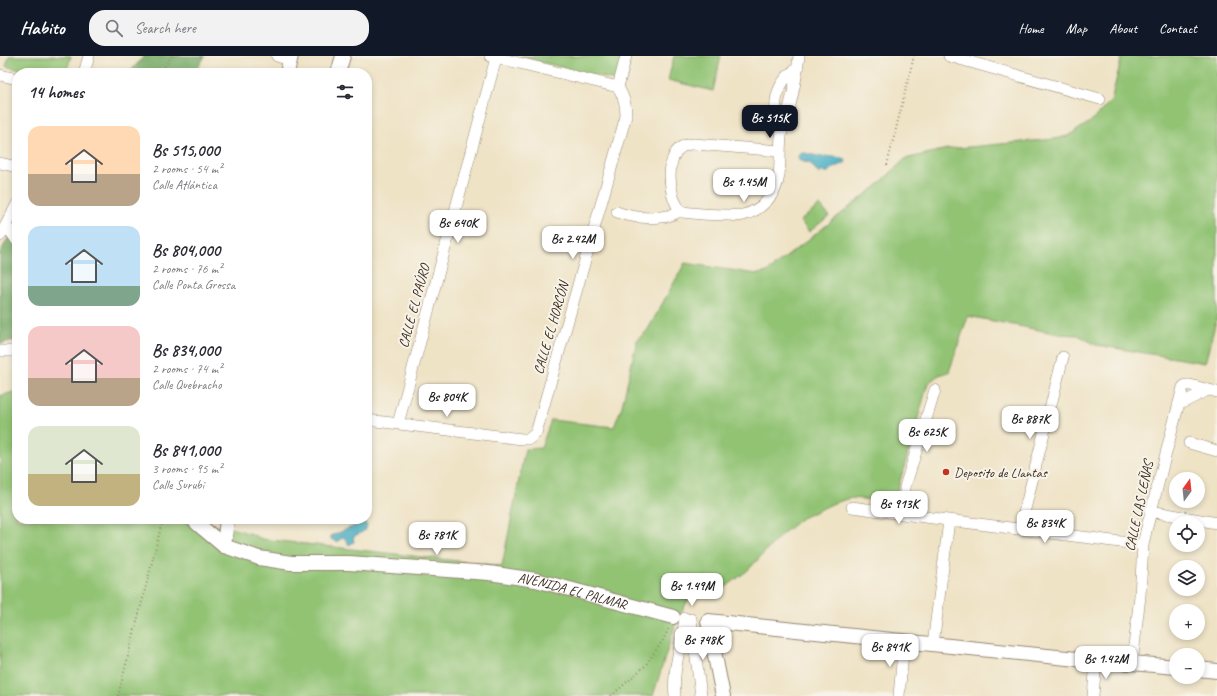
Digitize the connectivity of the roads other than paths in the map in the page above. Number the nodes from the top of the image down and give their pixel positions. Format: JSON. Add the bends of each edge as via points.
{"nodes":[{"id":1,"x":89,"y":56,"type":"edge"},
{"id":2,"x":343,"y":56,"type":"edge"},
{"id":3,"x":626,"y":56,"type":"edge"},
{"id":4,"x":799,"y":56,"type":"edge"},
{"id":5,"x":949,"y":56,"type":"edge"},
{"id":6,"x":492,"y":57,"type":"edge"},
{"id":7,"x":509,"y":58,"type":"edge"},
{"id":8,"x":85,"y":68,"type":"edge"},
{"id":9,"x":339,"y":68,"type":"edge"},
{"id":10,"x":798,"y":68,"type":"junction"},
{"id":11,"x":0,"y":75,"type":"edge"},
{"id":12,"x":12,"y":79,"type":"edge"},
{"id":13,"x":618,"y":86,"type":"junction"},
{"id":14,"x":1100,"y":99,"type":"dead end"},
{"id":15,"x":782,"y":130,"type":"junction"},
{"id":16,"x":780,"y":151,"type":"junction"},
{"id":17,"x":0,"y":163,"type":"edge"},
{"id":18,"x":12,"y":166,"type":"edge"},
{"id":19,"x":617,"y":212,"type":"dead end"},
{"id":20,"x":680,"y":212,"type":"junction"},
{"id":21,"x":12,"y":214,"type":"edge"},
{"id":22,"x":6,"y":225,"type":"junction"},
{"id":23,"x":12,"y":234,"type":"edge"},
{"id":24,"x":0,"y":236,"type":"edge"},
{"id":25,"x":12,"y":351,"type":"edge"},
{"id":26,"x":0,"y":352,"type":"edge"},
{"id":27,"x":1063,"y":357,"type":"dead end"},
{"id":28,"x":935,"y":390,"type":"dead end"},
{"id":29,"x":1212,"y":391,"type":"edge"},
{"id":30,"x":372,"y":421,"type":"edge"},
{"id":31,"x":398,"y":424,"type":"junction"},
{"id":32,"x":1189,"y":443,"type":"dead end"},
{"id":33,"x":1217,"y":451,"type":"edge"},
{"id":34,"x":852,"y":507,"type":"dead end"},
{"id":35,"x":1150,"y":511,"type":"junction"},
{"id":36,"x":905,"y":515,"type":"junction"},
{"id":37,"x":949,"y":521,"type":"junction"},
{"id":38,"x":1217,"y":523,"type":"edge"},
{"id":39,"x":197,"y":524,"type":"edge"},
{"id":40,"x":226,"y":524,"type":"edge"},
{"id":41,"x":1020,"y":529,"type":"junction"},
{"id":42,"x":1143,"y":545,"type":"junction"},
{"id":43,"x":224,"y":546,"type":"junction"},
{"id":44,"x":683,"y":618,"type":"junction"},
{"id":45,"x":708,"y":621,"type":"junction"},
{"id":46,"x":904,"y":642,"type":"junction"},
{"id":47,"x":933,"y":644,"type":"junction"},
{"id":48,"x":1096,"y":661,"type":"junction"},
{"id":49,"x":1132,"y":663,"type":"junction"},
{"id":50,"x":1169,"y":666,"type":"edge"},
{"id":51,"x":1205,"y":670,"type":"edge"},
{"id":52,"x":1217,"y":671,"type":"edge"},
{"id":53,"x":675,"y":696,"type":"edge"},
{"id":54,"x":701,"y":696,"type":"edge"},
{"id":55,"x":723,"y":696,"type":"edge"},
{"id":56,"x":899,"y":696,"type":"edge"},
{"id":57,"x":1093,"y":696,"type":"edge"}],
"edges":[{"from":1,"to":8,"type":"street"},
{"from":2,"to":9,"type":"street"},
{"from":3,"to":13,"type":"street"},
{"from":4,"to":10,"type":"street"},
{"from":5,"to":14,"type":"street"},
{"from":6,"to":7,"type":"street","name":"CALLE EL PAÚRO"},
{"from":6,"to":31,"type":"street","name":"CALLE EL PAÚRO"},
{"from":7,"to":13,"type":"street","name":"CALLE EL PAÚRO"},
{"from":10,"to":15,"type":"street"},
{"from":10,"to":15,"type":"street","via":[[784,78],[777,94],[776,111]]},
{"from":11,"to":12,"type":"street"},
{"from":13,"to":31,"type":"street","name":"CALLE EL HORCÓN","via":[[624,97],[626,116],[538,430],[532,437],[522,439]]},
{"from":15,"to":16,"type":"street"},
{"from":16,"to":20,"type":"street","via":[[776,186],[764,205],[742,216]]},
{"from":16,"to":20,"type":"street","via":[[694,144],[682,146],[674,155],[670,178]]},
{"from":17,"to":18,"type":"street"},
{"from":19,"to":20,"type":"street","via":[[654,218]]},
{"from":21,"to":22,"type":"street"},
{"from":22,"to":23,"type":"street"},
{"from":22,"to":24,"type":"street"},
{"from":25,"to":26,"type":"street"},
{"from":27,"to":41,"type":"street"},
{"from":28,"to":36,"type":"street","via":[[905,487]]},
{"from":29,"to":35,"type":"street","name":"CALLE LAS LEÑAS","via":[[1178,405]]},
{"from":30,"to":31,"type":"street"},
{"from":32,"to":33,"type":"street"},
{"from":34,"to":36,"type":"street"},
{"from":35,"to":38,"type":"street"},
{"from":35,"to":42,"type":"street","name":"CALLE LAS LEÑAS"},
{"from":36,"to":37,"type":"street"},
{"from":37,"to":41,"type":"street"},
{"from":37,"to":47,"type":"street"},
{"from":39,"to":43,"type":"street","name":"AVENIDA EL PALMAR"},
{"from":40,"to":43,"type":"street"},
{"from":41,"to":42,"type":"street"},
{"from":42,"to":49,"type":"street","name":"CALLE LAS LEÑAS"},
{"from":43,"to":44,"type":"street","name":"AVENIDA EL PALMAR","via":[[259,558],[290,563],[349,563],[489,573],[536,580]]},
{"from":44,"to":45,"type":"street","name":"AVENIDA EL PALMAR"},
{"from":44,"to":53,"type":"street","via":[[675,668]]},
{"from":44,"to":54,"type":"street"},
{"from":45,"to":46,"type":"street","name":"AVENIDA EL PALMAR"},
{"from":45,"to":55,"type":"street"},
{"from":46,"to":47,"type":"street","name":"AVENIDA EL PALMAR"},
{"from":46,"to":56,"type":"street"},
{"from":47,"to":48,"type":"street","name":"AVENIDA EL PALMAR"},
{"from":48,"to":49,"type":"street","name":"AVENIDA EL PALMAR"},
{"from":48,"to":57,"type":"street"},
{"from":49,"to":50,"type":"street","name":"AVENIDA EL PALMAR"},
{"from":51,"to":52,"type":"street"}]}
